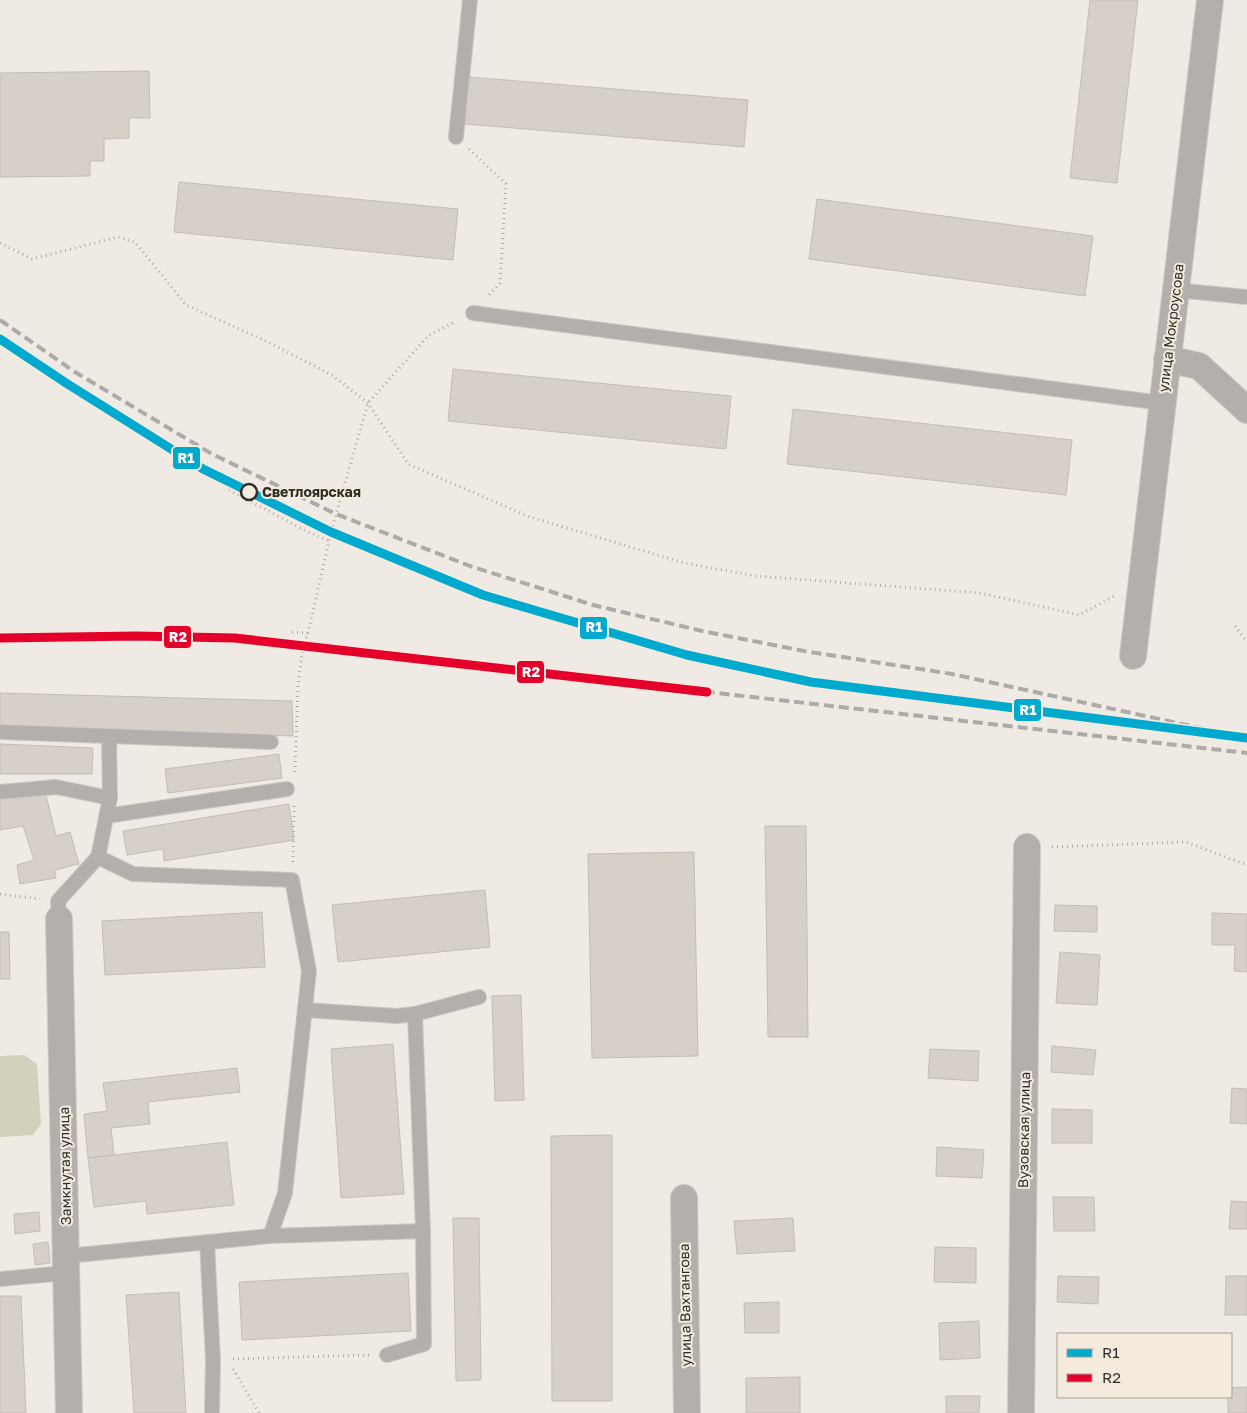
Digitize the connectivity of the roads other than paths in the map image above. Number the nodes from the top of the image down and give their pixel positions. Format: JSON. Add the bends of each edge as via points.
{"nodes":[{"id":1,"x":470,"y":0,"type":"edge"},
{"id":2,"x":1210,"y":0,"type":"edge"},
{"id":3,"x":456,"y":137,"type":"road end"},
{"id":4,"x":1176,"y":290,"type":"junction"},
{"id":5,"x":1247,"y":298,"type":"edge"},
{"id":6,"x":473,"y":313,"type":"road end"},
{"id":7,"x":1167,"y":359,"type":"junction"},
{"id":8,"x":1162,"y":404,"type":"junction"},
{"id":9,"x":1247,"y":410,"type":"edge"},
{"id":10,"x":1133,"y":656,"type":"dead end"},
{"id":11,"x":0,"y":732,"type":"edge"},
{"id":12,"x":108,"y":736,"type":"junction"},
{"id":13,"x":271,"y":742,"type":"dead end"},
{"id":14,"x":287,"y":789,"type":"dead end"},
{"id":15,"x":0,"y":792,"type":"edge"},
{"id":16,"x":110,"y":798,"type":"junction"},
{"id":17,"x":106,"y":816,"type":"junction"},
{"id":18,"x":1027,"y":848,"type":"road end"},
{"id":19,"x":98,"y":857,"type":"junction"},
{"id":20,"x":59,"y":910,"type":"joint"},
{"id":21,"x":479,"y":997,"type":"dead end"},
{"id":22,"x":305,"y":1010,"type":"junction"},
{"id":23,"x":415,"y":1014,"type":"junction"},
{"id":24,"x":684,"y":1198,"type":"dead end"},
{"id":25,"x":423,"y":1231,"type":"junction"},
{"id":26,"x":270,"y":1236,"type":"junction"},
{"id":27,"x":208,"y":1242,"type":"junction"},
{"id":28,"x":66,"y":1264,"type":"junction"},
{"id":29,"x":0,"y":1279,"type":"edge"},
{"id":30,"x":387,"y":1355,"type":"road end"},
{"id":31,"x":69,"y":1413,"type":"edge"},
{"id":32,"x":212,"y":1413,"type":"edge"},
{"id":33,"x":687,"y":1413,"type":"edge"},
{"id":34,"x":1021,"y":1413,"type":"edge"}],
"edges":[{"from":1,"to":3,"type":"lane"},
{"from":2,"to":4,"type":"street","name":"улица Мокроусова"},
{"from":4,"to":5,"type":"lane"},
{"from":4,"to":7,"type":"street","name":"улица Мокроусова"},
{"from":6,"to":8,"type":"lane"},
{"from":7,"to":8,"type":"street","name":"улица Мокроусова"},
{"from":7,"to":9,"type":"street","via":[[1199,366]]},
{"from":8,"to":10,"type":"street","name":"улица Мокроусова"},
{"from":11,"to":12,"type":"lane"},
{"from":12,"to":13,"type":"lane"},
{"from":12,"to":16,"type":"lane"},
{"from":14,"to":17,"type":"lane"},
{"from":15,"to":16,"type":"lane","via":[[56,787]]},
{"from":16,"to":17,"type":"lane"},
{"from":17,"to":19,"type":"lane"},
{"from":18,"to":34,"type":"street","name":"Вузовская улица"},
{"from":19,"to":20,"type":"lane"},
{"from":19,"to":22,"type":"lane","via":[[133,874],[292,880],[309,971]]},
{"from":20,"to":28,"type":"street","name":"Замкнутая улица"},
{"from":21,"to":23,"type":"lane"},
{"from":22,"to":23,"type":"lane","via":[[398,1016]]},
{"from":22,"to":26,"type":"lane","via":[[285,1193]]},
{"from":23,"to":25,"type":"lane"},
{"from":24,"to":33,"type":"street","name":"улица Вахтангова"},
{"from":25,"to":26,"type":"lane"},
{"from":25,"to":30,"type":"lane","via":[[424,1344]]},
{"from":26,"to":27,"type":"lane"},
{"from":27,"to":28,"type":"lane"},
{"from":27,"to":32,"type":"lane"},
{"from":28,"to":29,"type":"lane"},
{"from":28,"to":31,"type":"street","name":"Замкнутая улица"}]}
